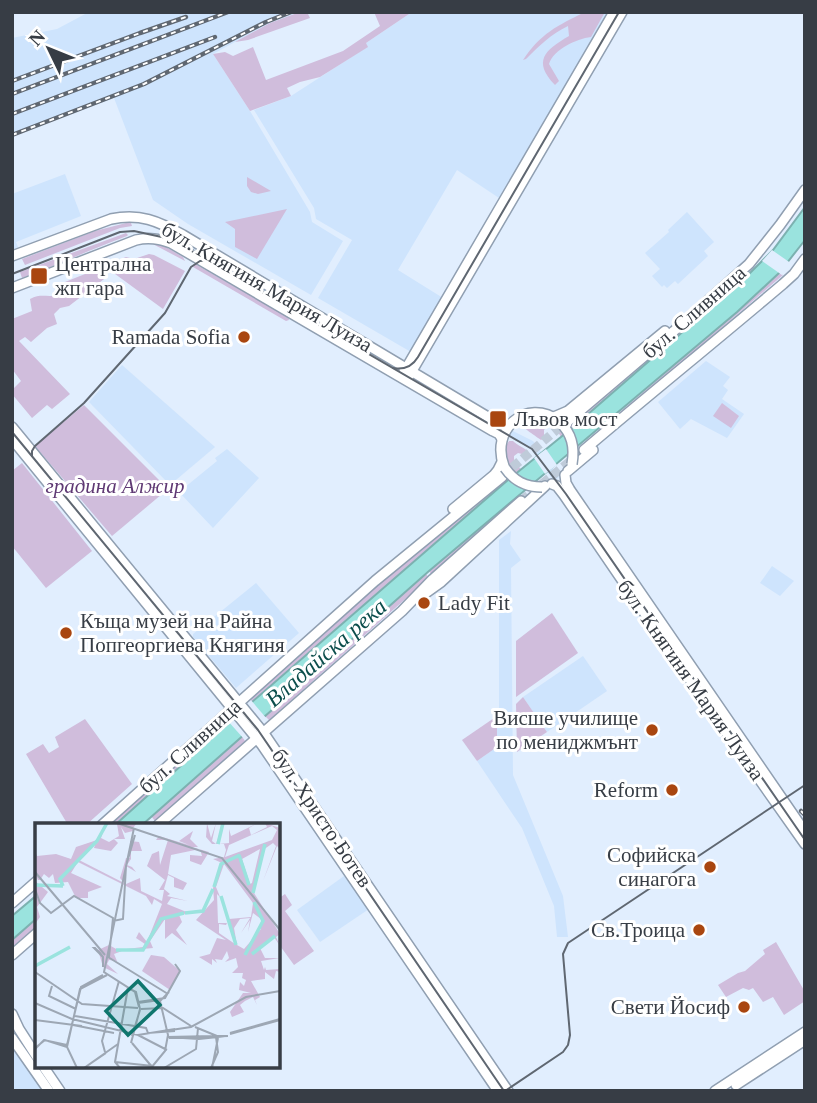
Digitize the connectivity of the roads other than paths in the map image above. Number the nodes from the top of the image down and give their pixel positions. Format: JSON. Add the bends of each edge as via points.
{"nodes":[{"id":1,"x":614,"y":12,"type":"edge"},
{"id":2,"x":622,"y":12,"type":"edge"},
{"id":3,"x":805,"y":190,"type":"edge"},
{"id":4,"x":12,"y":256,"type":"edge"},
{"id":5,"x":805,"y":259,"type":"edge"},
{"id":6,"x":12,"y":288,"type":"edge"},
{"id":7,"x":688,"y":318,"type":"junction"},
{"id":8,"x":695,"y":359,"type":"junction"},
{"id":9,"x":406,"y":374,"type":"junction"},
{"id":10,"x":561,"y":420,"type":"junction"},
{"id":11,"x":510,"y":424,"type":"junction"},
{"id":12,"x":12,"y":427,"type":"edge"},
{"id":13,"x":12,"y":439,"type":"edge"},
{"id":14,"x":502,"y":439,"type":"junction"},
{"id":15,"x":584,"y":450,"type":"tunnel mouth"},
{"id":16,"x":503,"y":469,"type":"junction"},
{"id":17,"x":568,"y":470,"type":"junction"},
{"id":18,"x":546,"y":486,"type":"junction"},
{"id":19,"x":521,"y":501,"type":"tunnel mouth"},
{"id":20,"x":375,"y":581,"type":"junction"},
{"id":21,"x":402,"y":611,"type":"junction"},
{"id":22,"x":237,"y":707,"type":"junction"},
{"id":23,"x":258,"y":733,"type":"junction"},
{"id":24,"x":104,"y":823,"type":"edge"},
{"id":25,"x":160,"y":823,"type":"edge"},
{"id":26,"x":805,"y":832,"type":"edge"},
{"id":27,"x":805,"y":844,"type":"edge"},
{"id":28,"x":35,"y":883,"type":"edge"},
{"id":29,"x":12,"y":903,"type":"edge"},
{"id":30,"x":35,"y":935,"type":"edge"},
{"id":31,"x":12,"y":955,"type":"edge"},
{"id":32,"x":12,"y":1013,"type":"edge"},
{"id":33,"x":805,"y":1032,"type":"edge"},
{"id":34,"x":12,"y":1038,"type":"edge"},
{"id":35,"x":805,"y":1040,"type":"edge"},
{"id":36,"x":35,"y":1054,"type":"edge"},
{"id":37,"x":44,"y":1068,"type":"edge"},
{"id":38,"x":49,"y":1091,"type":"edge"},
{"id":39,"x":60,"y":1091,"type":"edge"},
{"id":40,"x":498,"y":1091,"type":"edge"},
{"id":41,"x":508,"y":1091,"type":"edge"},
{"id":42,"x":715,"y":1091,"type":"edge"},
{"id":43,"x":726,"y":1091,"type":"edge"}],
"edges":[{"from":1,"to":9,"type":"main road"},
{"from":2,"to":9,"type":"main road"},
{"from":3,"to":7,"type":"main road","name":"бул. Сливница","via":[[757,256]]},
{"from":4,"to":9,"type":"main road","name":"бул. Княгиня Мария Луиза","via":[[111,219],[144,217],[183,235]]},
{"from":5,"to":8,"type":"main road","name":"бул. Сливница","via":[[789,279]]},
{"from":6,"to":9,"type":"main road","name":"бул. Княгиня Мария Луиза","via":[[136,240],[157,239]]},
{"from":7,"to":10,"type":"main road","name":"бул. Сливница"},
{"from":7,"to":10,"type":"main road","via":[[653,340]]},
{"from":8,"to":15,"type":"main road","name":"бул. Сливница"},
{"from":8,"to":17,"type":"main road"},
{"from":9,"to":11,"type":"main road","name":"бул. Княгиня Мария Луиза","via":[[499,423]]},
{"from":9,"to":14,"type":"main road","name":"бул. Княгиня Мария Луиза"},
{"from":10,"to":11,"type":"main road","via":[[536,413]]},
{"from":10,"to":17,"type":"main road","bridge":true,"via":[[574,451]]},
{"from":11,"to":14,"type":"main road"},
{"from":12,"to":22,"type":"main road","name":"бул. Христо Ботев"},
{"from":13,"to":22,"type":"main road","name":"бул. Христо Ботев"},
{"from":14,"to":16,"type":"main road"},
{"from":16,"to":18,"type":"main road","bridge":true,"via":[[518,482]]},
{"from":16,"to":20,"type":"main road","name":"бул. Сливница"},
{"from":16,"to":20,"type":"main road"},
{"from":17,"to":18,"type":"main road"},
{"from":17,"to":26,"type":"main road","name":"бул. Княгиня Мария Луиза","via":[[566,483],[571,492]]},
{"from":18,"to":21,"type":"main road","via":[[441,582]]},
{"from":18,"to":27,"type":"main road","name":"бул. Княгиня Мария Луиза","via":[[557,486],[564,495]]},
{"from":19,"to":21,"type":"main road","name":"бул. Сливница"},
{"from":20,"to":22,"type":"main road","name":"бул. Сливница"},
{"from":21,"to":23,"type":"main road","name":"бул. Сливница"},
{"from":22,"to":23,"type":"main road","name":"бул. Христо Ботев"},
{"from":22,"to":24,"type":"main road","name":"бул. Сливница"},
{"from":23,"to":25,"type":"main road","name":"бул. Сливница"},
{"from":23,"to":40,"type":"main road","name":"бул. Христо Ботев"},
{"from":23,"to":41,"type":"main road","name":"бул. Христо Ботев"},
{"from":28,"to":29,"type":"main road"},
{"from":30,"to":31,"type":"main road"},
{"from":32,"to":36,"type":"main road"},
{"from":33,"to":42,"type":"main road"},
{"from":34,"to":38,"type":"main road"},
{"from":35,"to":43,"type":"main road"},
{"from":37,"to":39,"type":"main road"}]}
